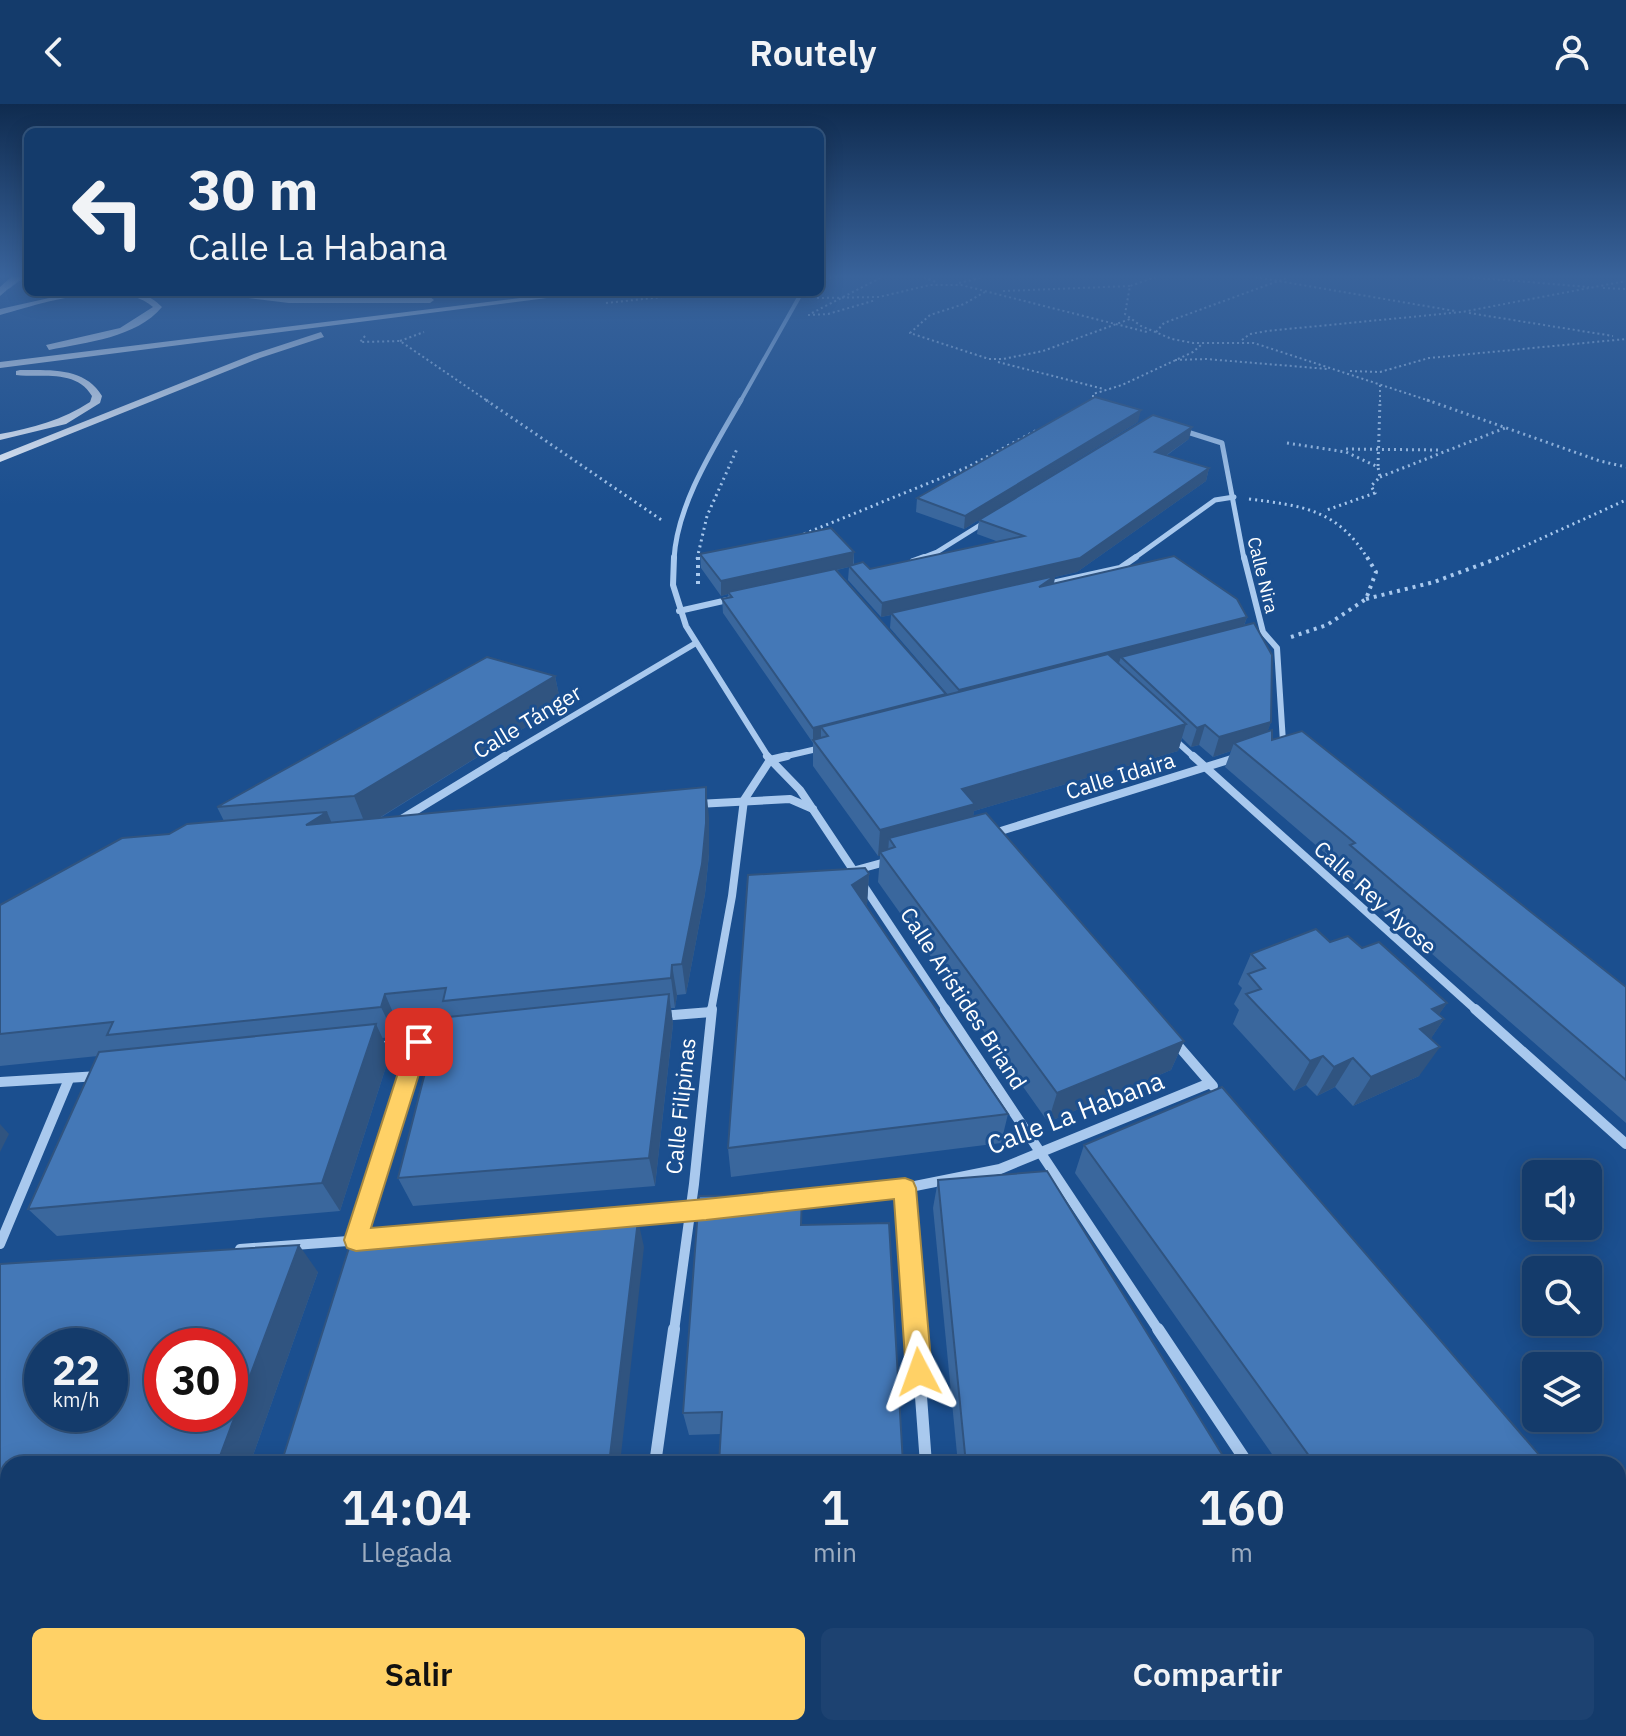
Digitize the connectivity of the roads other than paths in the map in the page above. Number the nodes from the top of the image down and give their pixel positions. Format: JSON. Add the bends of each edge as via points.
{"nodes":[{"id":1,"x":21,"y":353,"type":"edge"},
{"id":2,"x":39,"y":353,"type":"edge"},
{"id":3,"x":95,"y":353,"type":"edge"},
{"id":4,"x":266,"y":353,"type":"edge"},
{"id":5,"x":767,"y":353,"type":"edge"},
{"id":6,"x":0,"y":358,"type":"edge"},
{"id":7,"x":0,"y":365,"type":"edge"},
{"id":8,"x":0,"y":373,"type":"edge"},
{"id":9,"x":1169,"y":426,"type":"edge"},
{"id":10,"x":0,"y":437,"type":"edge"},
{"id":11,"x":0,"y":459,"type":"edge"},
{"id":12,"x":1234,"y":497,"type":"junction"},
{"id":13,"x":991,"y":518,"type":"edge"},
{"id":14,"x":905,"y":562,"type":"edge"},
{"id":15,"x":1027,"y":589,"type":"edge"},
{"id":16,"x":736,"y":599,"type":"edge"},
{"id":17,"x":679,"y":611,"type":"junction"},
{"id":18,"x":1263,"y":632,"type":"junction"},
{"id":19,"x":1248,"y":636,"type":"edge"},
{"id":20,"x":696,"y":643,"type":"junction"},
{"id":21,"x":1171,"y":736,"type":"edge"},
{"id":22,"x":825,"y":747,"type":"edge"},
{"id":23,"x":1269,"y":747,"type":"edge"},
{"id":24,"x":1242,"y":755,"type":"edge"},
{"id":25,"x":770,"y":760,"type":"junction"},
{"id":26,"x":1204,"y":767,"type":"junction"},
{"id":27,"x":744,"y":800,"type":"junction"},
{"id":28,"x":681,"y":806,"type":"edge"},
{"id":29,"x":814,"y":809,"type":"junction"},
{"id":30,"x":390,"y":826,"type":"edge"},
{"id":31,"x":995,"y":832,"type":"junction"},
{"id":32,"x":981,"y":836,"type":"edge"},
{"id":33,"x":1006,"y":844,"type":"edge"},
{"id":34,"x":897,"y":859,"type":"edge"},
{"id":35,"x":855,"y":870,"type":"junction"},
{"id":36,"x":711,"y":1012,"type":"junction"},
{"id":37,"x":645,"y":1018,"type":"edge"},
{"id":38,"x":1169,"y":1035,"type":"edge"},
{"id":39,"x":449,"y":1039,"type":"edge"},
{"id":40,"x":419,"y":1042,"type":"junction"},
{"id":41,"x":358,"y":1049,"type":"edge"},
{"id":42,"x":115,"y":1074,"type":"edge"},
{"id":43,"x":69,"y":1079,"type":"junction"},
{"id":44,"x":0,"y":1082,"type":"edge"},
{"id":45,"x":1210,"y":1083,"type":"junction"},
{"id":46,"x":1220,"y":1095,"type":"edge"},
{"id":47,"x":1626,"y":1144,"type":"edge"},
{"id":48,"x":1039,"y":1152,"type":"junction"},
{"id":49,"x":905,"y":1188,"type":"junction"},
{"id":50,"x":783,"y":1201,"type":"edge"},
{"id":51,"x":721,"y":1208,"type":"edge"},
{"id":52,"x":690,"y":1211,"type":"junction"},
{"id":53,"x":515,"y":1226,"type":"edge"},
{"id":54,"x":372,"y":1239,"type":"edge"},
{"id":55,"x":356,"y":1240,"type":"junction"},
{"id":56,"x":0,"y":1244,"type":"edge"},
{"id":57,"x":232,"y":1250,"type":"edge"},
{"id":58,"x":351,"y":1255,"type":"edge"},
{"id":59,"x":656,"y":1456,"type":"edge"},
{"id":60,"x":925,"y":1456,"type":"edge"},
{"id":61,"x":1243,"y":1456,"type":"edge"}],
"edges":[{"from":1,"to":6,"type":"main road"},
{"from":2,"to":6,"type":"main road"},
{"from":3,"to":7,"type":"main road"},
{"from":4,"to":11,"type":"main road"},
{"from":5,"to":17,"type":"street","via":[[694,490],[678,532],[673,585]]},
{"from":8,"to":10,"type":"main road","via":[[69,376],[91,385],[97,396],[74,417]]},
{"from":9,"to":12,"type":"street","name":"Calle Nira","via":[[1222,443]]},
{"from":12,"to":15,"type":"street","via":[[1215,500],[1120,568]]},
{"from":12,"to":18,"type":"street","name":"Calle Nira","via":[[1235,523]]},
{"from":13,"to":14,"type":"street","via":[[937,552]]},
{"from":16,"to":17,"type":"street"},
{"from":17,"to":20,"type":"street","name":"Calle Arístides Briand"},
{"from":18,"to":19,"type":"street","name":"Calle Nira"},
{"from":18,"to":23,"type":"street","via":[[1277,648],[1283,742]]},
{"from":20,"to":25,"type":"street","name":"Calle Arístides Briand"},
{"from":20,"to":30,"type":"street","name":"Calle Tánger"},
{"from":21,"to":26,"type":"street","name":"Calle Rey Ayose"},
{"from":22,"to":25,"type":"street"},
{"from":24,"to":26,"type":"street","name":"Calle Idaira"},
{"from":25,"to":27,"type":"street","name":"Calle Filipinas"},
{"from":25,"to":29,"type":"street","name":"Calle Arístides Briand"},
{"from":26,"to":31,"type":"street","name":"Calle Idaira"},
{"from":26,"to":47,"type":"street","name":"Calle Rey Ayose"},
{"from":27,"to":28,"type":"street"},
{"from":27,"to":29,"type":"street","via":[[790,799]]},
{"from":27,"to":36,"type":"street","name":"Calle Filipinas"},
{"from":29,"to":35,"type":"street","name":"Calle Arístides Briand"},
{"from":31,"to":32,"type":"street","name":"Calle Idaira"},
{"from":31,"to":33,"type":"street"},
{"from":34,"to":35,"type":"street"},
{"from":35,"to":48,"type":"street","name":"Calle Arístides Briand"},
{"from":36,"to":37,"type":"street"},
{"from":36,"to":52,"type":"street","name":"Calle Filipinas"},
{"from":38,"to":45,"type":"street"},
{"from":39,"to":40,"type":"street"},
{"from":40,"to":41,"type":"street"},
{"from":40,"to":55,"type":"street"},
{"from":42,"to":43,"type":"street"},
{"from":43,"to":44,"type":"street"},
{"from":43,"to":56,"type":"street"},
{"from":45,"to":46,"type":"street"},
{"from":45,"to":48,"type":"street","name":"Calle La Habana"},
{"from":48,"to":49,"type":"street","name":"Calle La Habana","via":[[1000,1169]]},
{"from":48,"to":61,"type":"street","name":"Calle Arístides Briand"},
{"from":49,"to":50,"type":"street","name":"Calle La Habana"},
{"from":49,"to":60,"type":"street"},
{"from":51,"to":52,"type":"street"},
{"from":52,"to":53,"type":"street"},
{"from":52,"to":59,"type":"street","name":"Calle Filipinas"},
{"from":54,"to":55,"type":"street"},
{"from":55,"to":57,"type":"street"},
{"from":55,"to":58,"type":"street"}]}
